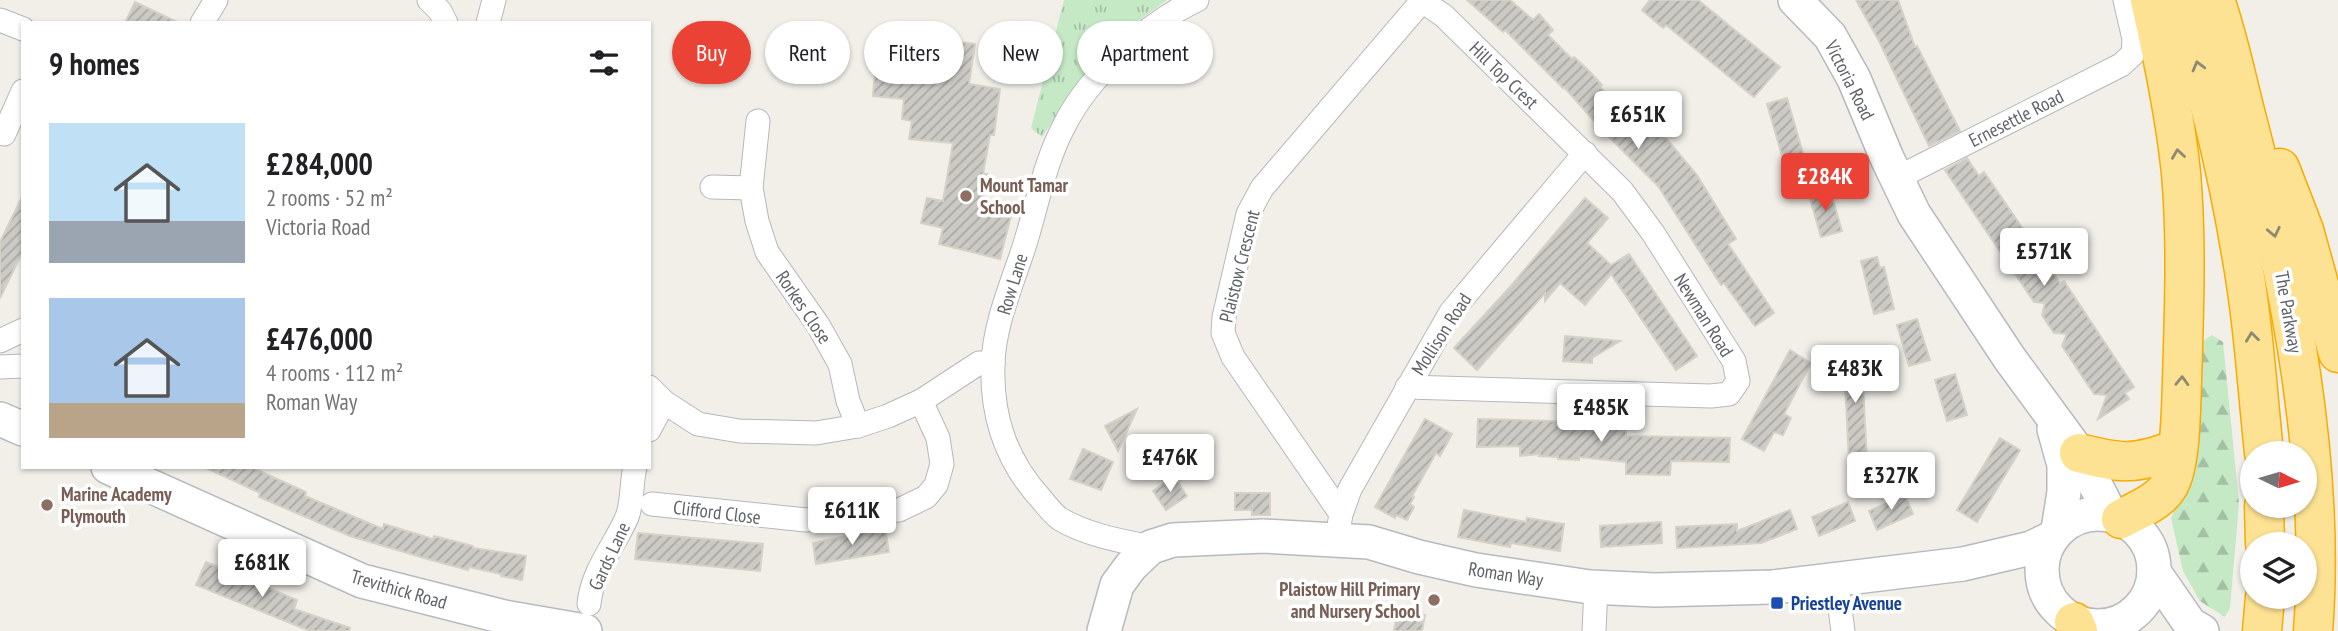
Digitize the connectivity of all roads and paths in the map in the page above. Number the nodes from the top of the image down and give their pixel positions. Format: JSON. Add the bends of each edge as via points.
{"nodes":[{"id":1,"x":216,"y":0,"type":"edge"},
{"id":2,"x":429,"y":0,"type":"edge"},
{"id":3,"x":494,"y":0,"type":"edge"},
{"id":4,"x":1197,"y":0,"type":"edge"},
{"id":5,"x":1422,"y":0,"type":"edge"},
{"id":6,"x":1795,"y":0,"type":"edge"},
{"id":7,"x":2125,"y":0,"type":"edge"},
{"id":8,"x":2150,"y":0,"type":"edge"},
{"id":9,"x":2179,"y":0,"type":"edge"},
{"id":10,"x":2216,"y":3,"type":"edge"},
{"id":11,"x":0,"y":20,"type":"edge"},
{"id":12,"x":203,"y":21,"type":"edge"},
{"id":13,"x":445,"y":21,"type":"edge"},
{"id":14,"x":489,"y":21,"type":"edge"},
{"id":15,"x":21,"y":28,"type":"edge"},
{"id":16,"x":21,"y":98,"type":"edge"},
{"id":17,"x":758,"y":121,"type":"dead end"},
{"id":18,"x":9,"y":137,"type":"edge"},
{"id":19,"x":1585,"y":153,"type":"junction"},
{"id":20,"x":1897,"y":178,"type":"junction"},
{"id":21,"x":712,"y":187,"type":"dead end"},
{"id":22,"x":751,"y":188,"type":"junction"},
{"id":23,"x":21,"y":331,"type":"edge"},
{"id":24,"x":0,"y":341,"type":"edge"},
{"id":25,"x":2338,"y":352,"type":"edge"},
{"id":26,"x":993,"y":363,"type":"junction"},
{"id":27,"x":21,"y":366,"type":"edge"},
{"id":28,"x":0,"y":367,"type":"edge"},
{"id":29,"x":1407,"y":387,"type":"junction"},
{"id":30,"x":657,"y":394,"type":"edge"},
{"id":31,"x":921,"y":401,"type":"junction"},
{"id":32,"x":2050,"y":415,"type":"junction"},
{"id":33,"x":0,"y":419,"type":"edge"},
{"id":34,"x":651,"y":421,"type":"edge"},
{"id":35,"x":858,"y":426,"type":"junction"},
{"id":36,"x":21,"y":428,"type":"edge"},
{"id":37,"x":2263,"y":441,"type":"edge"},
{"id":38,"x":2177,"y":449,"type":"junction"},
{"id":39,"x":2079,"y":453,"type":"junction"},
{"id":40,"x":112,"y":469,"type":"edge"},
{"id":41,"x":634,"y":469,"type":"edge"},
{"id":42,"x":652,"y":504,"type":"dead end"},
{"id":43,"x":2116,"y":517,"type":"junction"},
{"id":44,"x":1339,"y":526,"type":"junction"},
{"id":45,"x":2055,"y":534,"type":"junction"},
{"id":46,"x":1151,"y":547,"type":"junction"},
{"id":47,"x":1963,"y":564,"type":"junction"},
{"id":48,"x":2154,"y":572,"type":"junction"},
{"id":49,"x":1836,"y":580,"type":"junction"},
{"id":50,"x":1596,"y":587,"type":"junction"},
{"id":51,"x":2047,"y":594,"type":"junction"},
{"id":52,"x":2264,"y":609,"type":"edge"},
{"id":53,"x":587,"y":618,"type":"edge"},
{"id":54,"x":2076,"y":626,"type":"edge"},
{"id":55,"x":2132,"y":627,"type":"edge"},
{"id":56,"x":1104,"y":631,"type":"edge"},
{"id":57,"x":1594,"y":631,"type":"edge"},
{"id":58,"x":1843,"y":631,"type":"edge"},
{"id":59,"x":2202,"y":631,"type":"edge"},
{"id":60,"x":2262,"y":631,"type":"edge"},
{"id":61,"x":2313,"y":631,"type":"edge"}],
"edges":[{"from":1,"to":12,"type":"street"},
{"from":2,"to":13,"type":"street"},
{"from":3,"to":14,"type":"street"},
{"from":4,"to":26,"type":"street","name":"Row Lane","via":[[1130,47],[1091,84],[1064,125],[1043,177],[999,327]]},
{"from":5,"to":19,"type":"street","name":"Hill Top Crest"},
{"from":5,"to":44,"type":"street","name":"Plaistow Crescent","via":[[1262,188],[1248,214],[1224,317],[1223,333],[1233,357]]},
{"from":6,"to":20,"type":"street","name":"Victoria Road","via":[[1830,36]]},
{"from":7,"to":20,"type":"street","name":"Ernesettle Road","via":[[2134,39],[2133,54],[2121,65]]},
{"from":38,"to":8,"type":"highway","one_way":true,"via":[[2185,297],[2181,174]]},
{"from":37,"to":9,"type":"highway","name":"The Parkway","one_way":true,"via":[[2241,252]]},
{"from":10,"to":25,"type":"highway","via":[[2304,230]]},
{"from":10,"to":61,"type":"highway","name":"The Parkway","one_way":true,"via":[[2262,176],[2291,310],[2314,505]]},
{"from":11,"to":15,"type":"street"},
{"from":16,"to":18,"type":"street"},
{"from":17,"to":22,"type":"street","name":"Rorkes Close"},
{"from":19,"to":29,"type":"street","name":"Mollison Road","via":[[1451,312]]},
{"from":19,"to":29,"type":"street","name":"Newman Road","via":[[1622,191],[1653,233],[1734,361],[1738,381],[1729,394]]},
{"from":20,"to":32,"type":"street","name":"Victoria Road","via":[[1936,249]]},
{"from":21,"to":22,"type":"street"},
{"from":22,"to":35,"type":"street","name":"Rorkes Close","via":[[767,252],[840,365]]},
{"from":23,"to":24,"type":"street"},
{"from":26,"to":31,"type":"street","via":[[979,363]]},
{"from":26,"to":46,"type":"street","name":"Row Lane","via":[[995,410],[1008,453],[1032,489],[1059,518],[1094,534]]},
{"from":27,"to":28,"type":"street"},
{"from":29,"to":44,"type":"street","name":"Mollison Road","via":[[1350,489]]},
{"from":30,"to":34,"type":"street"},
{"from":30,"to":35,"type":"street","via":[[698,424],[739,431],[816,433]]},
{"from":31,"to":35,"type":"street"},
{"from":31,"to":42,"type":"street","name":"Clifford Close","via":[[938,438],[942,464],[936,485],[926,497],[899,510],[806,520]]},
{"from":32,"to":39,"type":"street","name":"Victoria Road"},
{"from":32,"to":45,"type":"street","name":"Victoria Road","via":[[2064,465]]},
{"from":33,"to":36,"type":"street"},
{"from":38,"to":39,"type":"highway","via":[[2126,463]]},
{"from":38,"to":43,"type":"highway","via":[[2172,480],[2163,495]]},
{"from":39,"to":43,"type":"street","name":"Victoria Road"},
{"from":40,"to":53,"type":"street","name":"Trevithick Road","via":[[362,581],[504,617]]},
{"from":41,"to":53,"type":"street","name":"Gards Lane","via":[[628,514],[601,564]]},
{"from":43,"to":45,"type":"street","via":[[2092,514],[2074,519]]},
{"from":43,"to":48,"type":"street","via":[[2146,540]]},
{"from":44,"to":46,"type":"street","name":"Roman Way","via":[[1173,540]]},
{"from":44,"to":50,"type":"street","name":"Roman Way","via":[[1369,542],[1419,557]]},
{"from":45,"to":47,"type":"street","name":"Roman Way","via":[[2031,548]]},
{"from":45,"to":51,"type":"street","via":[[2044,556]]},
{"from":46,"to":56,"type":"street","via":[[1117,585]]},
{"from":47,"to":49,"type":"street","name":"Roman Way"},
{"from":47,"to":51,"type":"street","name":"Roman Way","via":[[1995,566],[2025,578]]},
{"from":48,"to":55,"type":"street","via":[[2151,588],[2133,614]]},
{"from":48,"to":59,"type":"street","via":[[2190,624]]},
{"from":49,"to":50,"type":"street","name":"Roman Way","via":[[1715,590]]},
{"from":49,"to":58,"type":"street"},
{"from":50,"to":57,"type":"street"},
{"from":51,"to":54,"type":"street"},
{"from":52,"to":60,"type":"highway"},
{"from":54,"to":55,"type":"street"}]}
